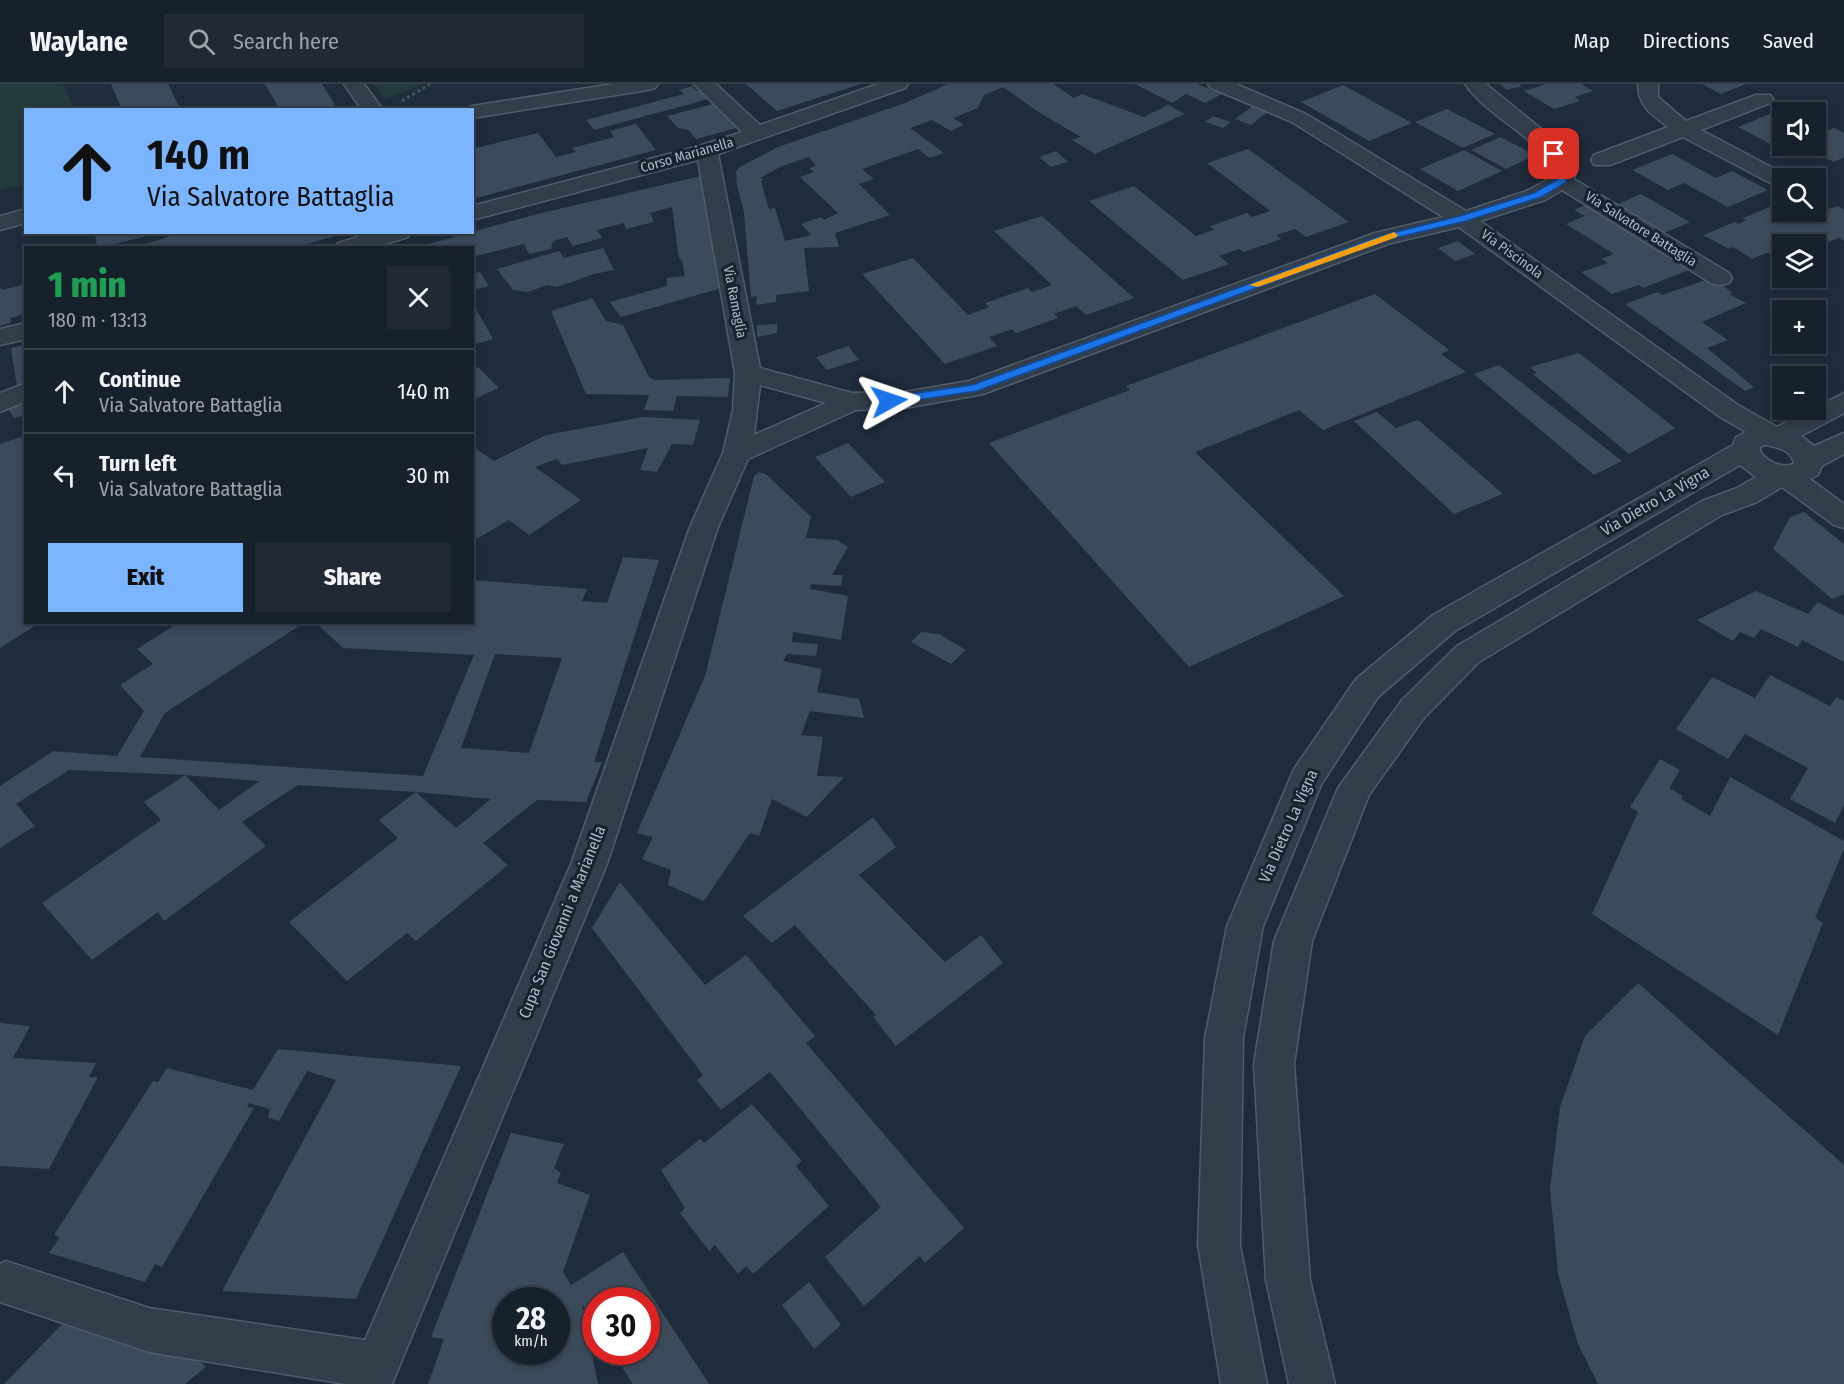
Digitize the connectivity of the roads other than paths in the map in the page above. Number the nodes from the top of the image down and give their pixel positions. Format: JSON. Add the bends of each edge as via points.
{"nodes":[{"id":1,"x":354,"y":84,"type":"edge"},
{"id":2,"x":648,"y":84,"type":"edge"},
{"id":3,"x":704,"y":84,"type":"edge"},
{"id":4,"x":898,"y":84,"type":"edge"},
{"id":5,"x":1218,"y":84,"type":"edge"},
{"id":6,"x":1475,"y":84,"type":"edge"},
{"id":7,"x":1648,"y":84,"type":"edge"},
{"id":8,"x":1763,"y":99,"type":"dead end"},
{"id":9,"x":372,"y":108,"type":"edge"},
{"id":10,"x":474,"y":112,"type":"edge"},
{"id":11,"x":1684,"y":129,"type":"junction"},
{"id":12,"x":757,"y":135,"type":"junction"},
{"id":13,"x":707,"y":151,"type":"junction"},
{"id":14,"x":1602,"y":160,"type":"dead end"},
{"id":15,"x":1772,"y":175,"type":"edge"},
{"id":16,"x":1562,"y":181,"type":"junction"},
{"id":17,"x":474,"y":212,"type":"edge"},
{"id":18,"x":24,"y":217,"type":"edge"},
{"id":19,"x":1463,"y":219,"type":"junction"},
{"id":20,"x":0,"y":224,"type":"edge"},
{"id":21,"x":393,"y":234,"type":"edge"},
{"id":22,"x":353,"y":246,"type":"edge"},
{"id":23,"x":1720,"y":278,"type":"dead end"},
{"id":24,"x":24,"y":331,"type":"edge"},
{"id":25,"x":0,"y":337,"type":"edge"},
{"id":26,"x":748,"y":373,"type":"junction"},
{"id":27,"x":24,"y":392,"type":"edge"},
{"id":28,"x":852,"y":402,"type":"junction"},
{"id":29,"x":1844,"y":402,"type":"edge"},
{"id":30,"x":0,"y":403,"type":"edge"},
{"id":31,"x":1761,"y":442,"type":"junction"},
{"id":32,"x":1844,"y":442,"type":"edge"},
{"id":33,"x":737,"y":453,"type":"junction"},
{"id":34,"x":1798,"y":476,"type":"junction"},
{"id":35,"x":1844,"y":518,"type":"edge"},
{"id":36,"x":6,"y":1284,"type":"dead end"},
{"id":37,"x":373,"y":1374,"type":"edge"},
{"id":38,"x":1244,"y":1384,"type":"edge"},
{"id":39,"x":1312,"y":1384,"type":"edge"}],
"edges":[{"from":1,"to":9,"type":"street"},
{"from":2,"to":10,"type":"street"},
{"from":3,"to":12,"type":"street"},
{"from":4,"to":12,"type":"street","name":"Corso Marianella"},
{"from":5,"to":19,"type":"street","name":"Via Piscinola","via":[[1299,118]]},
{"from":6,"to":16,"type":"street","via":[[1546,144],[1562,163]]},
{"from":7,"to":11,"type":"street","via":[[1648,98]]},
{"from":8,"to":11,"type":"street"},
{"from":11,"to":14,"type":"street"},
{"from":11,"to":15,"type":"street"},
{"from":12,"to":13,"type":"street","name":"Corso Marianella"},
{"from":13,"to":17,"type":"street","name":"Corso Marianella"},
{"from":13,"to":26,"type":"street","name":"Via Ramaglia"},
{"from":16,"to":19,"type":"street","via":[[1538,195]]},
{"from":16,"to":23,"type":"street","name":"Via Salvatore Battaglia"},
{"from":18,"to":20,"type":"street"},
{"from":19,"to":28,"type":"street","via":[[1383,238],[974,388],[905,400]]},
{"from":19,"to":31,"type":"street","name":"Via Piscinola","via":[[1729,411]]},
{"from":21,"to":22,"type":"street"},
{"from":24,"to":25,"type":"street"},
{"from":26,"to":28,"type":"street"},
{"from":26,"to":33,"type":"street","name":"Via Ramaglia","via":[[746,410]]},
{"from":27,"to":30,"type":"street"},
{"from":28,"to":33,"type":"street"},
{"from":29,"to":31,"type":"street","name":"Via Dietro La Vigna"},
{"from":31,"to":34,"type":"street","via":[[1757,465]]},
{"from":31,"to":34,"type":"street","via":[[1797,446],[1806,453]]},
{"from":31,"to":38,"type":"street","name":"Via Dietro La Vigna","via":[[1444,622],[1367,688],[1306,779],[1245,926],[1224,1038],[1219,1245]]},
{"from":32,"to":34,"type":"street"},
{"from":33,"to":37,"type":"street","name":"Cupa San Giovanni a Marianella","via":[[705,527],[589,864]]},
{"from":34,"to":35,"type":"street"},
{"from":34,"to":39,"type":"street","via":[[1712,508],[1468,654],[1413,709],[1355,788],[1293,941],[1274,1064],[1288,1280]]},
{"from":36,"to":37,"type":"street","via":[[149,1330]]}]}
